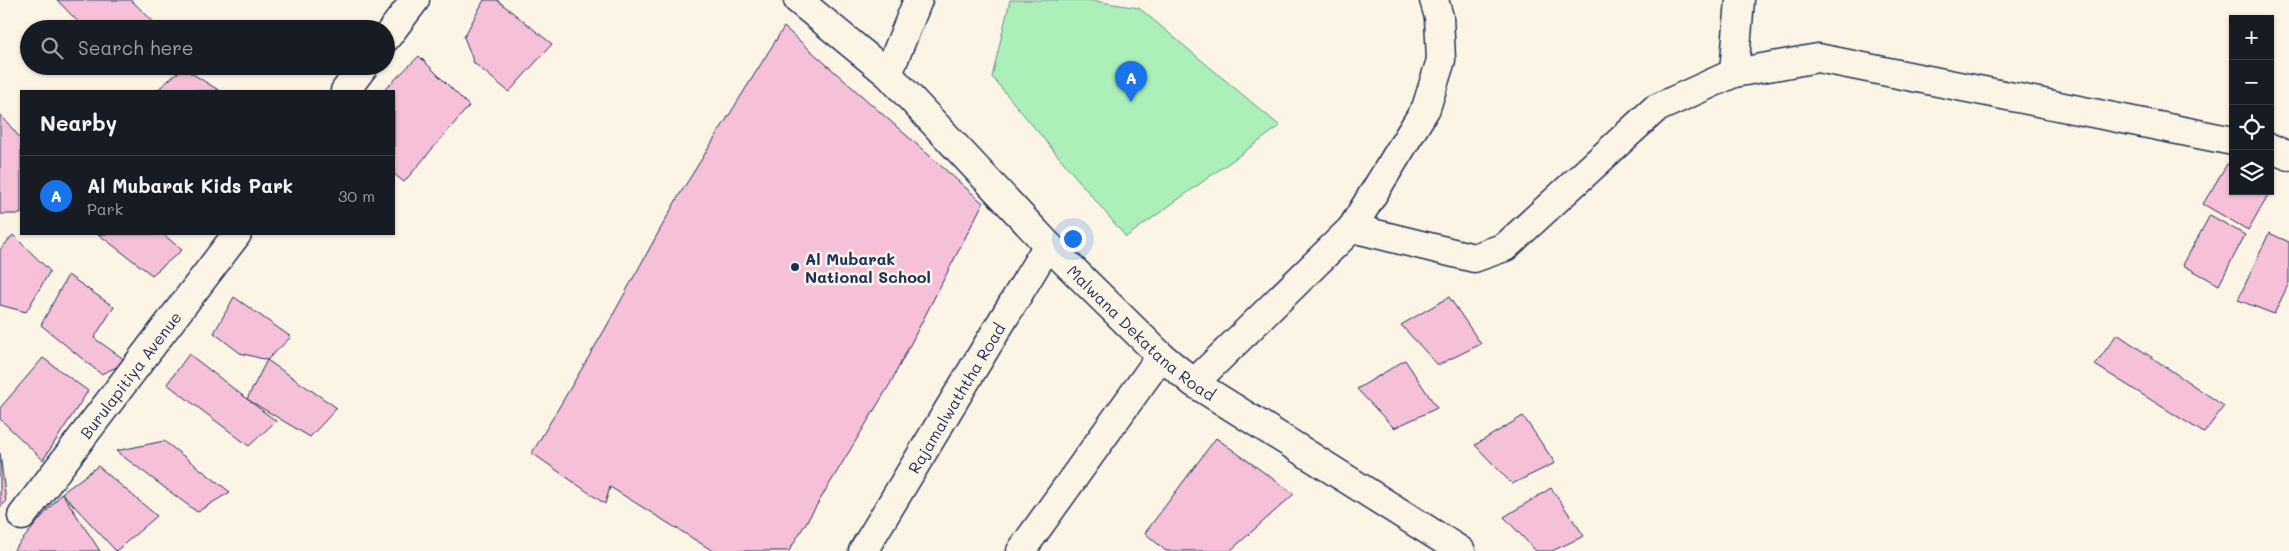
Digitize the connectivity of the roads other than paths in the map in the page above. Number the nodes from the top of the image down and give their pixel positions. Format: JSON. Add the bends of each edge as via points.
{"nodes":[{"id":1,"x":415,"y":0,"type":"edge"},
{"id":2,"x":798,"y":0,"type":"edge"},
{"id":3,"x":918,"y":0,"type":"edge"},
{"id":4,"x":1434,"y":0,"type":"edge"},
{"id":5,"x":1740,"y":0,"type":"edge"},
{"id":6,"x":395,"y":26,"type":"edge"},
{"id":7,"x":1734,"y":73,"type":"junction"},
{"id":8,"x":888,"y":74,"type":"junction"},
{"id":9,"x":357,"y":75,"type":"edge"},
{"id":10,"x":346,"y":90,"type":"edge"},
{"id":11,"x":2229,"y":139,"type":"edge"},
{"id":12,"x":2274,"y":150,"type":"edge"},
{"id":13,"x":2289,"y":156,"type":"edge"},
{"id":14,"x":1352,"y":228,"type":"junction"},
{"id":15,"x":236,"y":235,"type":"edge"},
{"id":16,"x":1048,"y":245,"type":"junction"},
{"id":17,"x":1160,"y":356,"type":"junction"},
{"id":18,"x":1194,"y":382,"type":"junction"},
{"id":19,"x":22,"y":516,"type":"dead end"},
{"id":20,"x":863,"y":551,"type":"edge"},
{"id":21,"x":1021,"y":551,"type":"edge"},
{"id":22,"x":1462,"y":551,"type":"edge"}],
"edges":[{"from":1,"to":6,"type":"street"},
{"from":2,"to":8,"type":"street","name":"Malwana Dekatana Road"},
{"from":3,"to":8,"type":"street"},
{"from":4,"to":14,"type":"street","via":[[1441,60],[1426,108]]},
{"from":5,"to":7,"type":"street"},
{"from":7,"to":11,"type":"street","via":[[1818,58]]},
{"from":7,"to":14,"type":"street","via":[[1655,109],[1505,247],[1474,258]]},
{"from":8,"to":16,"type":"street","name":"Malwana Dekatana Road"},
{"from":9,"to":10,"type":"street"},
{"from":12,"to":13,"type":"street"},
{"from":14,"to":18,"type":"street"},
{"from":15,"to":19,"type":"street","name":"Burulapitiya Avenue"},
{"from":16,"to":17,"type":"street","name":"Malwana Dekatana Road"},
{"from":16,"to":20,"type":"street","name":"Rajamalwaththa Road"},
{"from":17,"to":18,"type":"street","name":"Malwana Dekatana Road"},
{"from":17,"to":21,"type":"street"},
{"from":18,"to":22,"type":"street","name":"Malwana Dekatana Road"}]}
